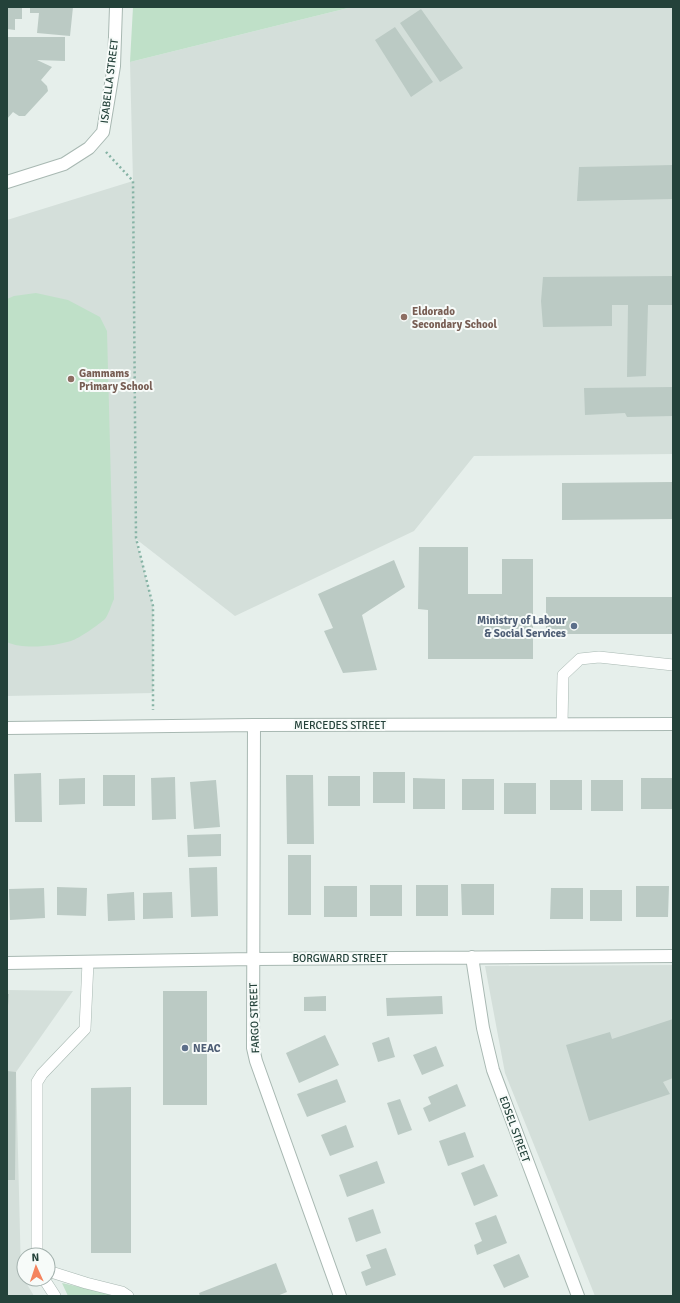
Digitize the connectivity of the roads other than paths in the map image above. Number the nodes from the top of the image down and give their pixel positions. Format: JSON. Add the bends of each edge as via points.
{"nodes":[{"id":1,"x":116,"y":7,"type":"edge"},
{"id":2,"x":7,"y":182,"type":"edge"},
{"id":3,"x":673,"y":664,"type":"edge"},
{"id":4,"x":562,"y":724,"type":"junction"},
{"id":5,"x":673,"y":724,"type":"edge"},
{"id":6,"x":254,"y":725,"type":"junction"},
{"id":7,"x":7,"y":728,"type":"edge"},
{"id":8,"x":673,"y":956,"type":"edge"},
{"id":9,"x":472,"y":957,"type":"junction"},
{"id":10,"x":253,"y":959,"type":"junction"},
{"id":11,"x":88,"y":962,"type":"junction"},
{"id":12,"x":7,"y":963,"type":"edge"},
{"id":13,"x":37,"y":1247,"type":"edge"},
{"id":14,"x":56,"y":1274,"type":"edge"},
{"id":15,"x":49,"y":1287,"type":"edge"},
{"id":16,"x":55,"y":1296,"type":"edge"},
{"id":17,"x":128,"y":1296,"type":"edge"},
{"id":18,"x":340,"y":1296,"type":"edge"},
{"id":19,"x":578,"y":1296,"type":"edge"}],
"edges":[{"from":1,"to":2,"type":"street","name":"ISABELLA STREET","via":[[114,66],[104,132],[89,148],[64,164]]},
{"from":3,"to":4,"type":"lane","via":[[599,657],[580,660],[563,675]]},
{"from":4,"to":5,"type":"street","name":"MERCEDES STREET"},
{"from":4,"to":6,"type":"street","name":"MERCEDES STREET"},
{"from":6,"to":7,"type":"street","name":"MERCEDES STREET"},
{"from":6,"to":10,"type":"street","name":"FARGO STREET"},
{"from":8,"to":9,"type":"street","name":"BORGWARD STREET"},
{"from":9,"to":10,"type":"street","name":"BORGWARD STREET"},
{"from":9,"to":19,"type":"street","name":"EDSEL STREET","via":[[483,1028],[494,1070]]},
{"from":10,"to":11,"type":"street","name":"BORGWARD STREET"},
{"from":10,"to":18,"type":"street","name":"FARGO STREET","via":[[254,1054]]},
{"from":11,"to":12,"type":"street","name":"BORGWARD STREET"},
{"from":11,"to":13,"type":"lane","via":[[85,1029],[36,1082]]},
{"from":14,"to":17,"type":"lane","via":[[122,1292]]},
{"from":15,"to":16,"type":"lane"}]}
